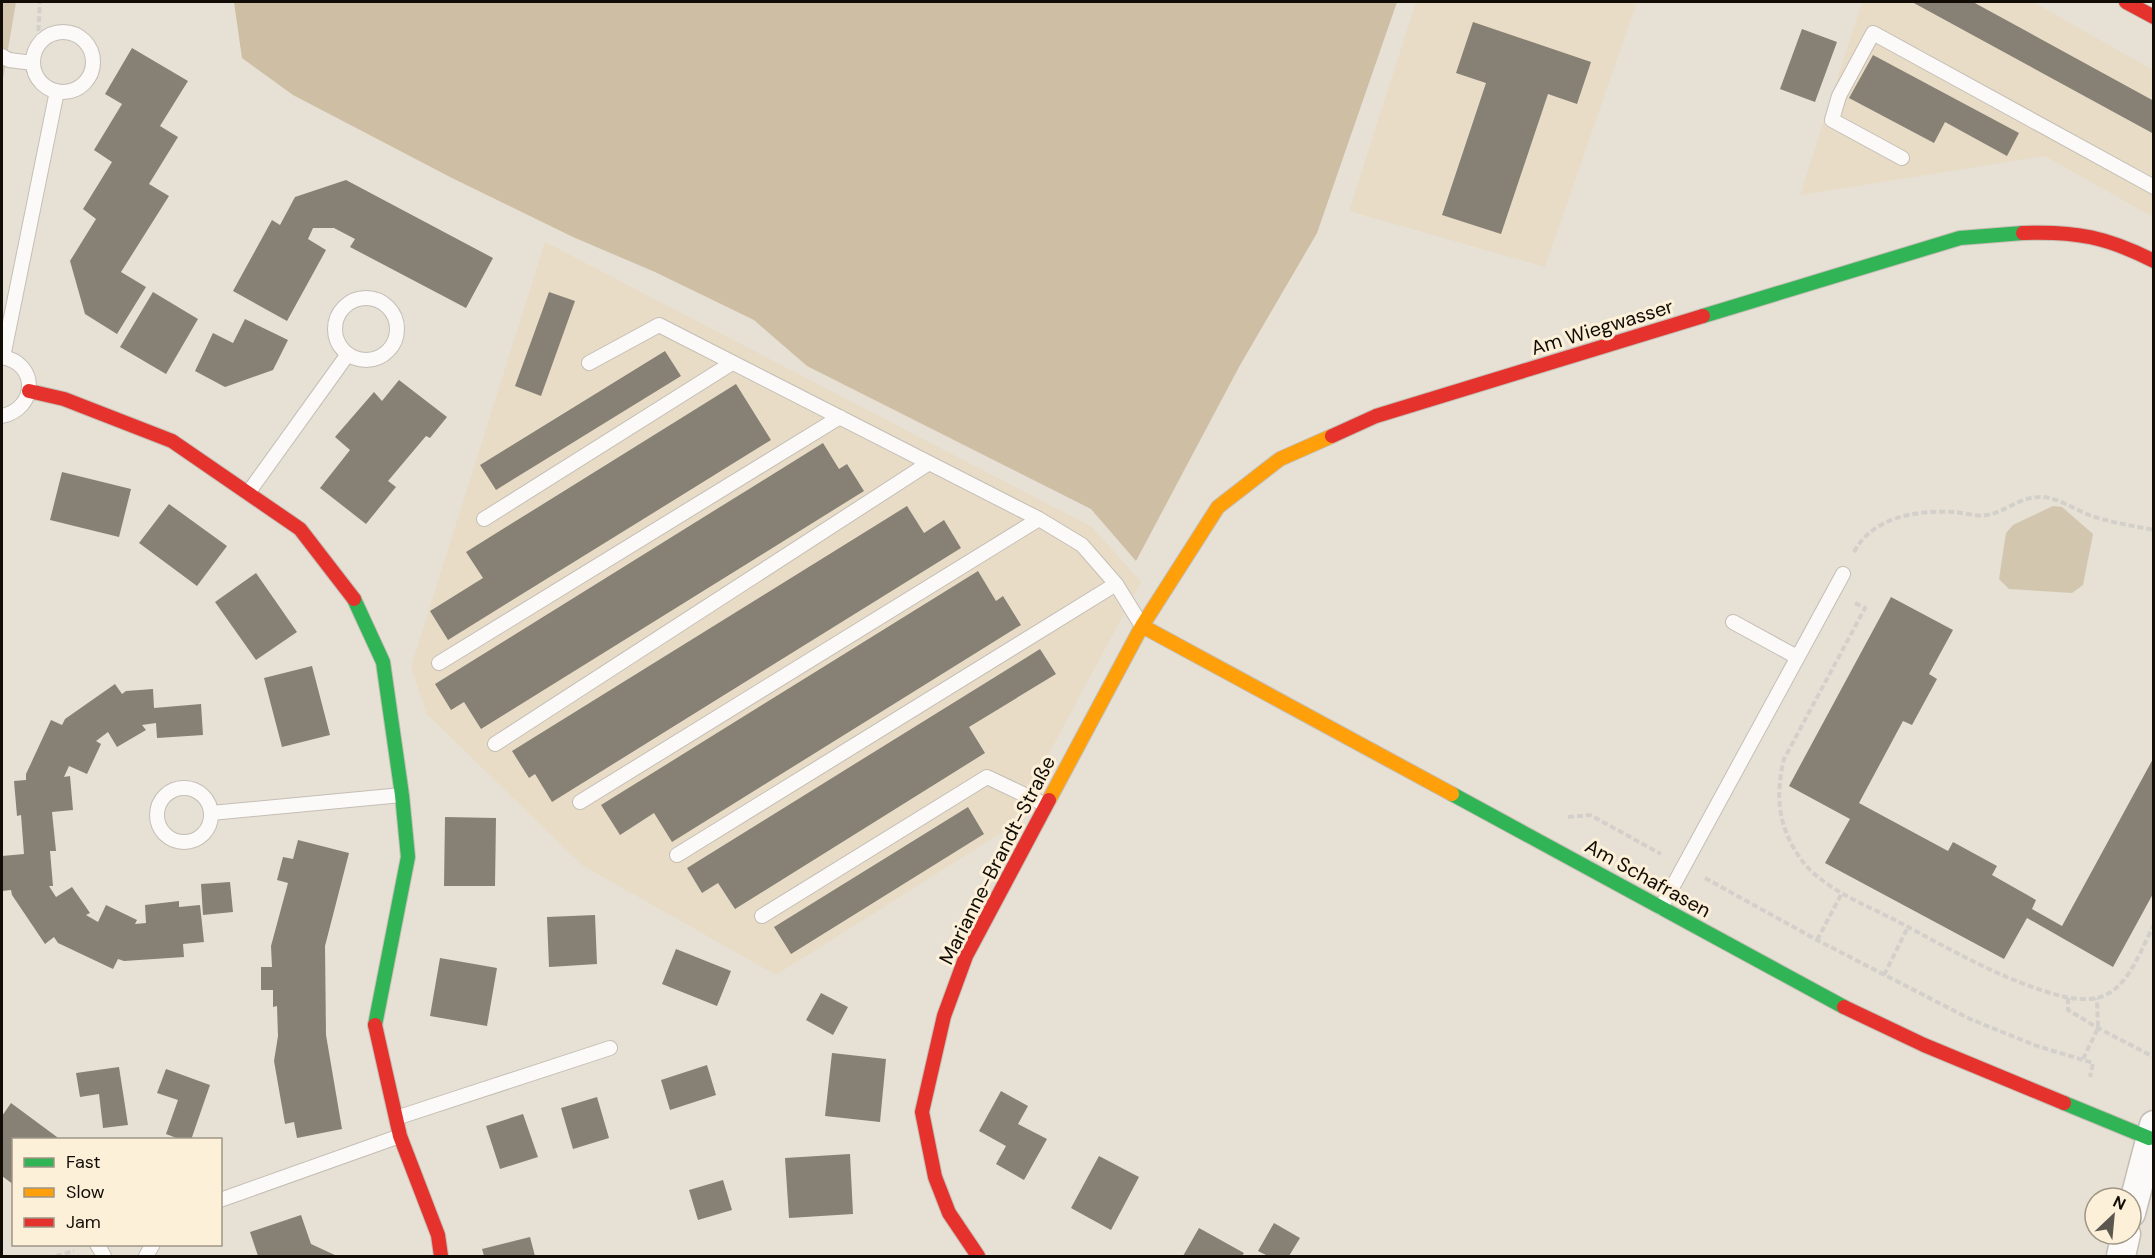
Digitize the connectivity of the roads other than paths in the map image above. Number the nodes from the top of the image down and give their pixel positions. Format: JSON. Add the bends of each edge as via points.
{"nodes":[{"id":1,"x":2126,"y":2,"type":"edge"},
{"id":2,"x":2154,"y":17,"type":"edge"},
{"id":3,"x":2,"y":56,"type":"edge"},
{"id":4,"x":33,"y":63,"type":"junction"},
{"id":5,"x":57,"y":91,"type":"junction"},
{"id":6,"x":1902,"y":158,"type":"dead end"},
{"id":7,"x":2154,"y":187,"type":"edge"},
{"id":8,"x":2154,"y":261,"type":"edge"},
{"id":9,"x":348,"y":354,"type":"junction"},
{"id":10,"x":2,"y":357,"type":"edge"},
{"id":11,"x":589,"y":363,"type":"dead end"},
{"id":12,"x":732,"y":363,"type":"junction"},
{"id":13,"x":29,"y":392,"type":"junction"},
{"id":14,"x":2,"y":416,"type":"edge"},
{"id":15,"x":840,"y":417,"type":"junction"},
{"id":16,"x":929,"y":463,"type":"junction"},
{"id":17,"x":248,"y":493,"type":"junction"},
{"id":18,"x":484,"y":519,"type":"dead end"},
{"id":19,"x":1039,"y":519,"type":"junction"},
{"id":20,"x":1843,"y":574,"type":"road end"},
{"id":21,"x":1116,"y":584,"type":"junction"},
{"id":22,"x":1733,"y":622,"type":"dead end"},
{"id":23,"x":1142,"y":626,"type":"junction"},
{"id":24,"x":1797,"y":657,"type":"junction"},
{"id":25,"x":439,"y":663,"type":"dead end"},
{"id":26,"x":495,"y":744,"type":"dead end"},
{"id":27,"x":402,"y":795,"type":"junction"},
{"id":28,"x":580,"y":802,"type":"dead end"},
{"id":29,"x":1046,"y":805,"type":"junction"},
{"id":30,"x":211,"y":813,"type":"junction"},
{"id":31,"x":677,"y":855,"type":"dead end"},
{"id":32,"x":1661,"y":908,"type":"junction"},
{"id":33,"x":762,"y":916,"type":"dead end"},
{"id":34,"x":610,"y":1048,"type":"dead end"},
{"id":35,"x":396,"y":1118,"type":"junction"},
{"id":36,"x":2151,"y":1131,"type":"edge"},
{"id":37,"x":400,"y":1136,"type":"junction"},
{"id":38,"x":2138,"y":1186,"type":"edge"},
{"id":39,"x":222,"y":1199,"type":"edge"},
{"id":40,"x":441,"y":1257,"type":"edge"},
{"id":41,"x":978,"y":1257,"type":"edge"}],
"edges":[{"from":1,"to":2,"type":"street"},
{"from":3,"to":4,"type":"lane"},
{"from":4,"to":5,"type":"lane","via":[[40,81]]},
{"from":4,"to":5,"type":"lane","via":[[33,53],[44,38],[62,32],[87,44],[93,63],[85,82],[67,92]]},
{"from":5,"to":10,"type":"lane"},
{"from":6,"to":7,"type":"lane","via":[[1832,120],[1839,96],[1873,33]]},
{"from":8,"to":23,"type":"street","name":"Am Wiegwasser","via":[[2096,237],[2039,231],[1960,238],[1376,416],[1280,459],[1218,507]]},
{"from":9,"to":9,"type":"lane","via":[[335,331],[341,311],[357,299],[368,297],[387,305],[397,332],[388,350],[372,359]]},
{"from":9,"to":17,"type":"lane"},
{"from":10,"to":13,"type":"lane","via":[[21,365]]},
{"from":11,"to":12,"type":"lane","via":[[659,325]]},
{"from":12,"to":15,"type":"lane"},
{"from":12,"to":18,"type":"lane"},
{"from":13,"to":14,"type":"lane","via":[[20,408]]},
{"from":13,"to":17,"type":"street","via":[[64,399],[172,441]]},
{"from":15,"to":16,"type":"lane"},
{"from":15,"to":25,"type":"lane"},
{"from":16,"to":19,"type":"lane"},
{"from":16,"to":26,"type":"lane"},
{"from":17,"to":27,"type":"street","via":[[300,529],[355,600],[383,662]]},
{"from":19,"to":21,"type":"lane","via":[[1082,545]]},
{"from":19,"to":28,"type":"lane"},
{"from":20,"to":24,"type":"lane"},
{"from":21,"to":23,"type":"lane"},
{"from":21,"to":31,"type":"lane"},
{"from":22,"to":24,"type":"lane"},
{"from":23,"to":29,"type":"street","name":"Marianne-Brandt-Straße"},
{"from":23,"to":32,"type":"street","name":"Am Schafrasen"},
{"from":24,"to":32,"type":"lane"},
{"from":27,"to":30,"type":"lane"},
{"from":27,"to":35,"type":"street","via":[[408,856],[374,1028]]},
{"from":29,"to":33,"type":"lane","via":[[987,777]]},
{"from":29,"to":41,"type":"street","name":"Marianne-Brandt-Straße","via":[[966,956],[944,1016],[922,1112],[935,1177],[949,1213]]},
{"from":30,"to":30,"type":"lane","via":[[205,797],[182,787],[160,801],[157,818],[165,834],[182,842],[206,831]]},
{"from":32,"to":36,"type":"street","name":"Am Schafrasen","via":[[1832,1001],[1904,1035],[2084,1110]]},
{"from":34,"to":35,"type":"lane"},
{"from":35,"to":37,"type":"street"},
{"from":36,"to":38,"type":"street"},
{"from":37,"to":39,"type":"lane"},
{"from":37,"to":40,"type":"street","via":[[438,1234]]}]}
